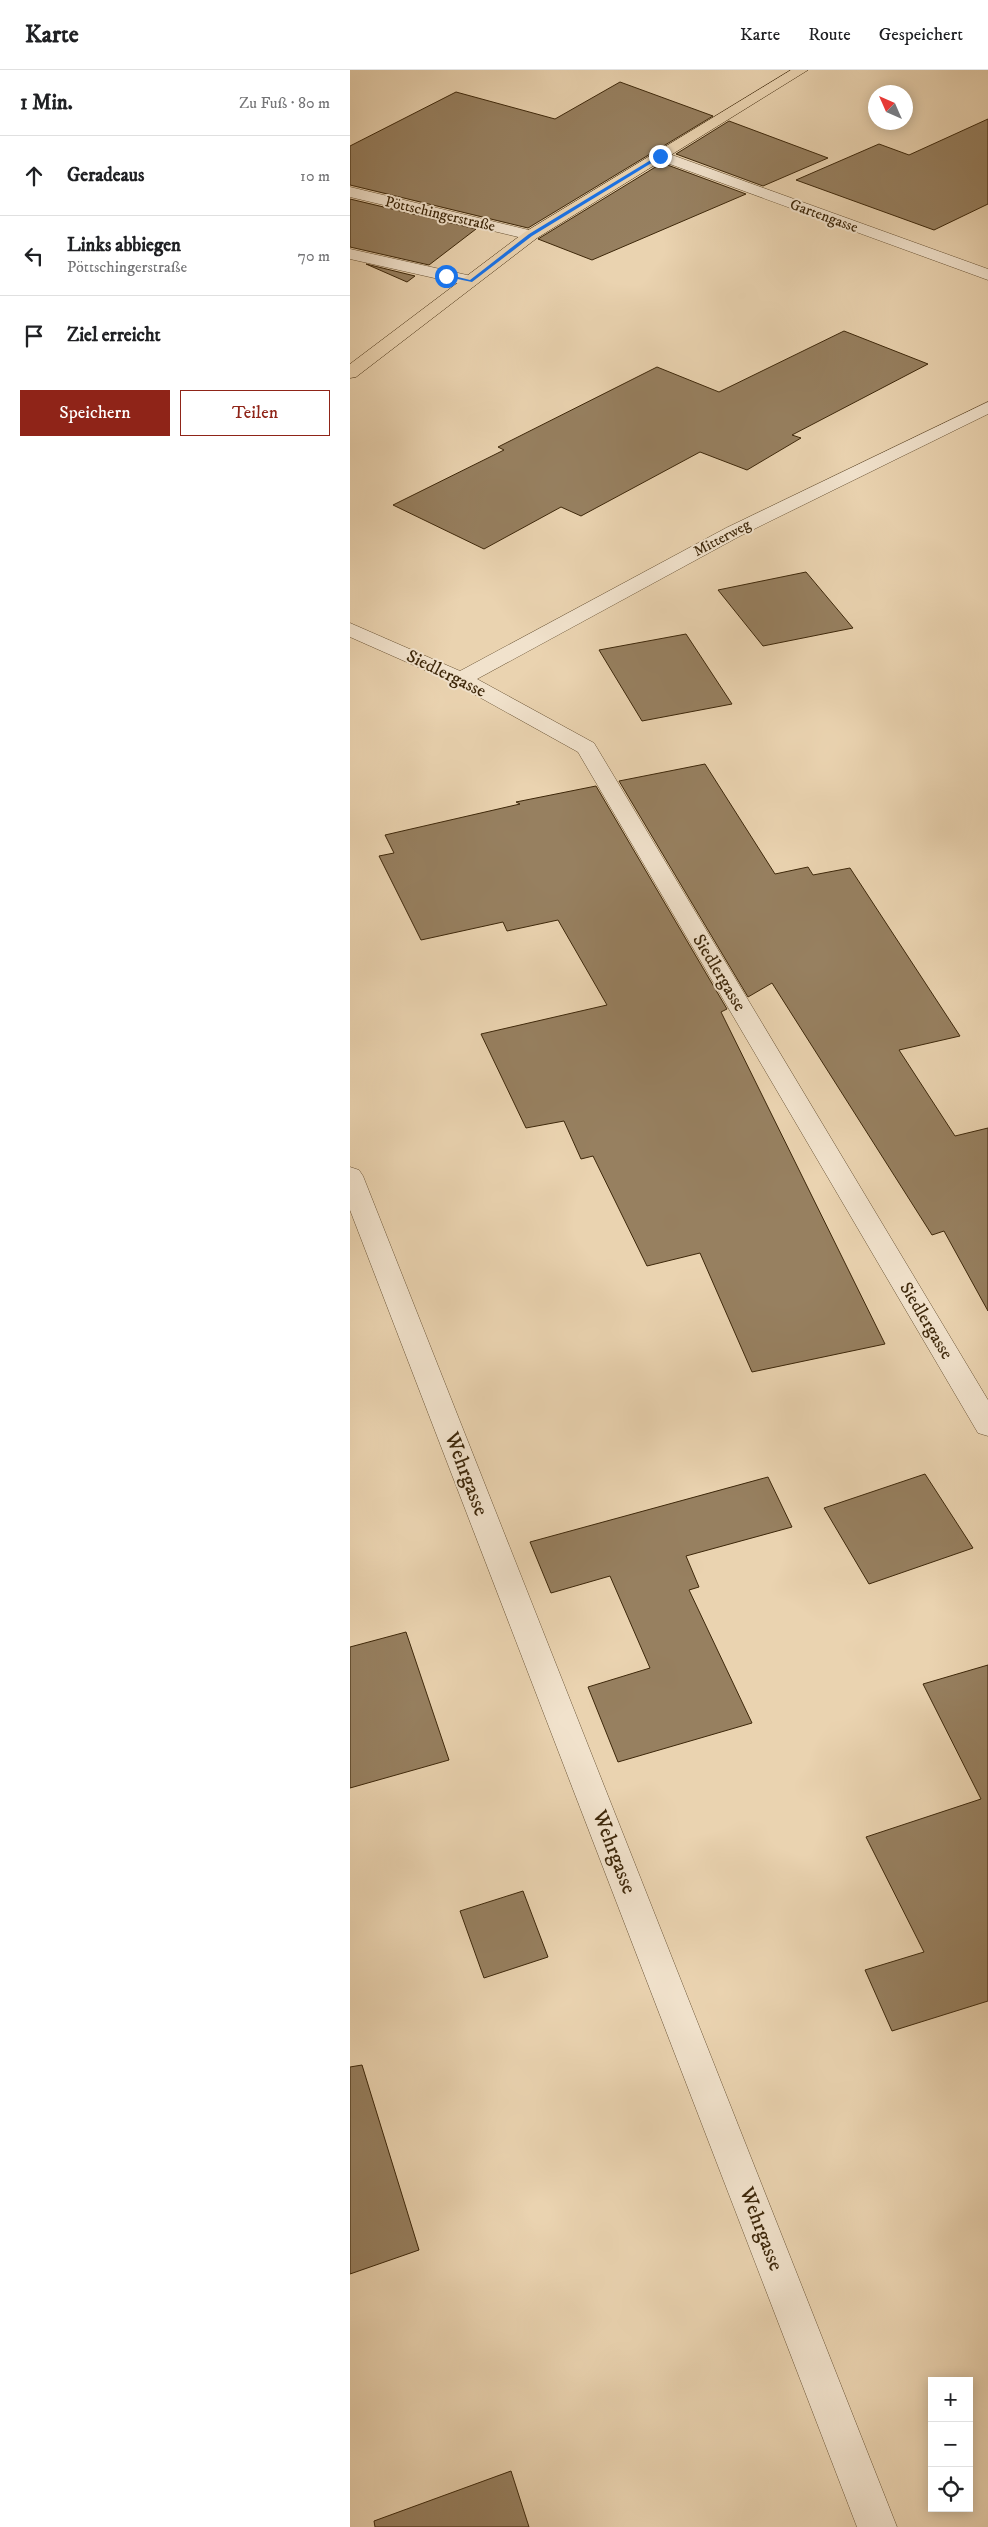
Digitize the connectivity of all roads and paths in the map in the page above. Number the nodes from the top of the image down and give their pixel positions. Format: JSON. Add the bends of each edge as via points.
{"nodes":[{"id":1,"x":801,"y":70,"type":"edge"},
{"id":2,"x":660,"y":156,"type":"junction"},
{"id":3,"x":350,"y":192,"type":"edge"},
{"id":4,"x":531,"y":235,"type":"junction"},
{"id":5,"x":350,"y":254,"type":"edge"},
{"id":6,"x":988,"y":275,"type":"edge"},
{"id":7,"x":470,"y":281,"type":"junction"},
{"id":8,"x":350,"y":374,"type":"edge"},
{"id":9,"x":987,"y":409,"type":"edge"},
{"id":10,"x":350,"y":629,"type":"edge"},
{"id":11,"x":461,"y":679,"type":"junction"},
{"id":12,"x":350,"y":1176,"type":"edge"},
{"id":13,"x":988,"y":1425,"type":"edge"},
{"id":14,"x":877,"y":2527,"type":"edge"}],
"edges":[{"from":1,"to":2,"type":"main road","name":"Pöttschingerstraße"},
{"from":2,"to":4,"type":"main road","name":"Pöttschingerstraße"},
{"from":2,"to":6,"type":"street","name":"Gartengasse"},
{"from":3,"to":4,"type":"street","name":"Pöttschingerstraße"},
{"from":4,"to":7,"type":"main road","name":"Pöttschingerstraße"},
{"from":5,"to":7,"type":"street"},
{"from":7,"to":8,"type":"main road","name":"Pöttschingerstraße"},
{"from":9,"to":11,"type":"street","name":"Mitterweg","via":[[733,532]]},
{"from":10,"to":11,"type":"street","name":"Siedlergasse"},
{"from":11,"to":13,"type":"street","name":"Siedlergasse","via":[[586,748]]},
{"from":12,"to":14,"type":"street","name":"Wehrgasse"}]}
